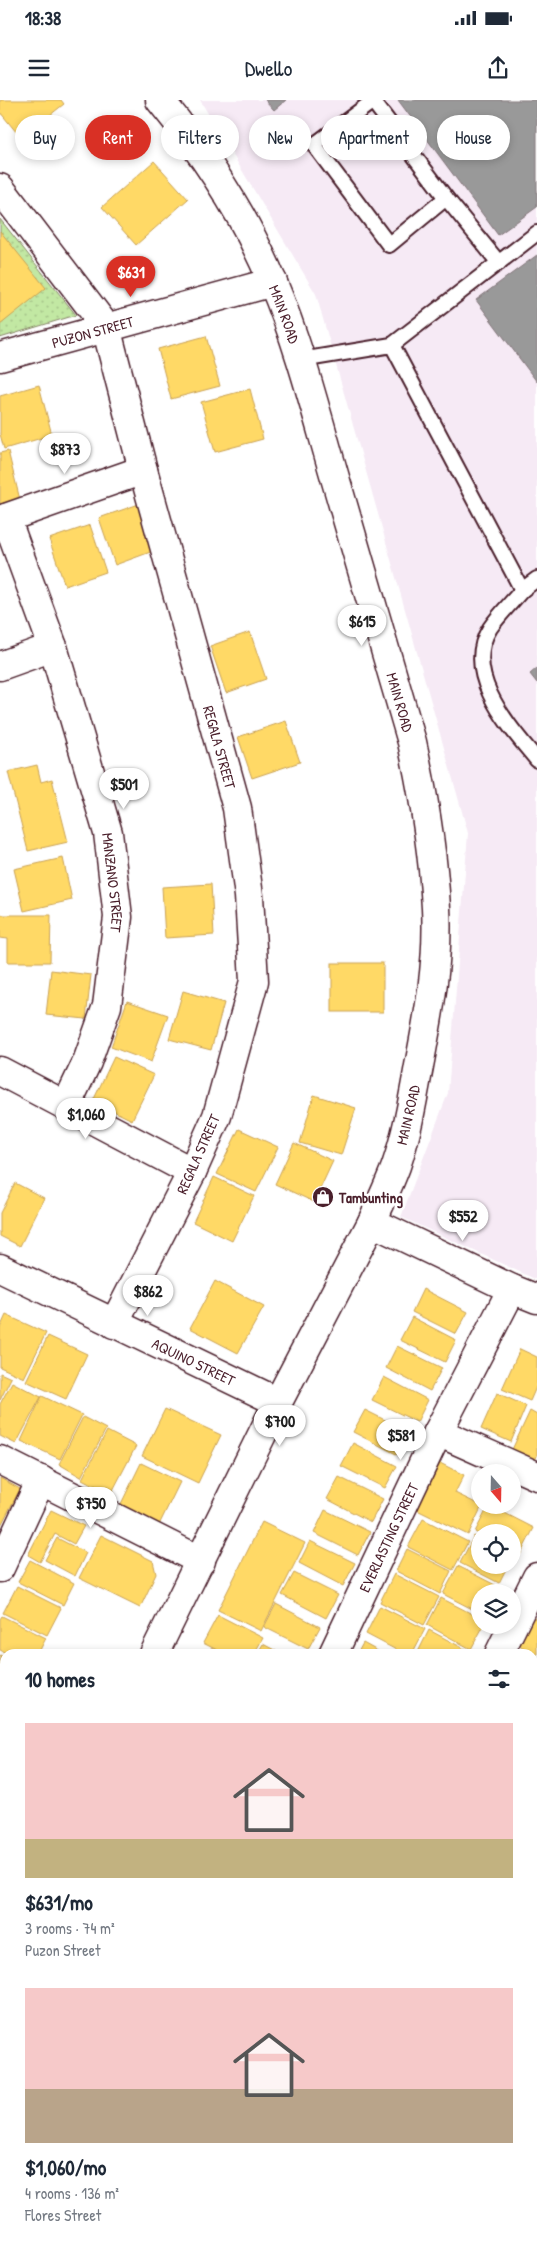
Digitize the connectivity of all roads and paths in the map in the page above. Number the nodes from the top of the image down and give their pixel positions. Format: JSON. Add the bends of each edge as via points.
{"nodes":[{"id":1,"x":160,"y":100,"type":"edge"},
{"id":2,"x":372,"y":101,"type":"edge"},
{"id":3,"x":0,"y":188,"type":"edge"},
{"id":4,"x":446,"y":198,"type":"junction"},
{"id":5,"x":537,"y":234,"type":"edge"},
{"id":6,"x":499,"y":262,"type":"junction"},
{"id":7,"x":273,"y":282,"type":"junction"},
{"id":8,"x":106,"y":327,"type":"junction"},
{"id":9,"x":392,"y":345,"type":"junction"},
{"id":10,"x":0,"y":357,"type":"edge"},
{"id":11,"x":300,"y":360,"type":"junction"},
{"id":12,"x":143,"y":470,"type":"junction"},
{"id":13,"x":3,"y":519,"type":"edge"},
{"id":14,"x":537,"y":579,"type":"edge"},
{"id":15,"x":522,"y":590,"type":"junction"},
{"id":16,"x":53,"y":647,"type":"junction"},
{"id":17,"x":0,"y":666,"type":"edge"},
{"id":18,"x":537,"y":760,"type":"edge"},
{"id":19,"x":0,"y":1071,"type":"edge"},
{"id":20,"x":66,"y":1106,"type":"junction"},
{"id":21,"x":192,"y":1172,"type":"junction"},
{"id":22,"x":372,"y":1222,"type":"junction"},
{"id":23,"x":0,"y":1268,"type":"edge"},
{"id":24,"x":525,"y":1294,"type":"edge"},
{"id":25,"x":114,"y":1324,"type":"junction"},
{"id":26,"x":278,"y":1402,"type":"junction"},
{"id":27,"x":438,"y":1432,"type":"junction"},
{"id":28,"x":0,"y":1460,"type":"edge"},
{"id":29,"x":537,"y":1476,"type":"edge"},
{"id":30,"x":41,"y":1480,"type":"junction"},
{"id":31,"x":202,"y":1560,"type":"junction"},
{"id":32,"x":0,"y":1568,"type":"edge"},
{"id":33,"x":537,"y":1577,"type":"edge"},
{"id":34,"x":157,"y":1649,"type":"edge"},
{"id":35,"x":335,"y":1649,"type":"edge"},
{"id":36,"x":501,"y":1649,"type":"edge"}],
"edges":[{"from":1,"to":7,"type":"street","name":"MAIN ROAD","via":[[217,177]]},
{"from":2,"to":4,"type":"lane"},
{"from":2,"to":4,"type":"lane","via":[[314,145],[389,244]]},
{"from":3,"to":8,"type":"street","name":"REGALA STREET"},
{"from":4,"to":6,"type":"lane"},
{"from":5,"to":6,"type":"lane"},
{"from":6,"to":9,"type":"lane"},
{"from":7,"to":8,"type":"street","name":"PUZON STREET"},
{"from":7,"to":11,"type":"street","name":"MAIN ROAD"},
{"from":8,"to":10,"type":"street","name":"PUZON STREET"},
{"from":8,"to":12,"type":"street","name":"REGALA STREET"},
{"from":9,"to":11,"type":"lane"},
{"from":9,"to":15,"type":"lane"},
{"from":11,"to":22,"type":"street","name":"MAIN ROAD","via":[[412,742],[432,854],[436,909],[435,966],[427,1025],[396,1165]]},
{"from":12,"to":13,"type":"street"},
{"from":12,"to":21,"type":"street","name":"REGALA STREET","via":[[237,808],[249,896],[254,981],[217,1116]]},
{"from":13,"to":16,"type":"street","name":"MANZANO STREET"},
{"from":14,"to":15,"type":"lane"},
{"from":15,"to":18,"type":"lane","via":[[489,630],[480,658],[489,694]]},
{"from":16,"to":17,"type":"street"},
{"from":16,"to":20,"type":"street","name":"MANZANO STREET","via":[[108,833],[118,917],[107,1006],[88,1062]]},
{"from":19,"to":20,"type":"street"},
{"from":20,"to":21,"type":"street"},
{"from":21,"to":25,"type":"street","name":"REGALA STREET"},
{"from":22,"to":24,"type":"street"},
{"from":22,"to":26,"type":"street","name":"MAIN ROAD"},
{"from":23,"to":25,"type":"street","name":"AQUINO STREET"},
{"from":24,"to":27,"type":"street","name":"EVERLASTING STREET"},
{"from":25,"to":26,"type":"street","name":"AQUINO STREET"},
{"from":26,"to":31,"type":"street","name":"MAIN ROAD"},
{"from":27,"to":29,"type":"street"},
{"from":27,"to":35,"type":"street","name":"EVERLASTING STREET"},
{"from":28,"to":30,"type":"street"},
{"from":30,"to":31,"type":"street"},
{"from":30,"to":32,"type":"street"},
{"from":31,"to":34,"type":"street","name":"MAIN ROAD"},
{"from":33,"to":36,"type":"street"}]}
